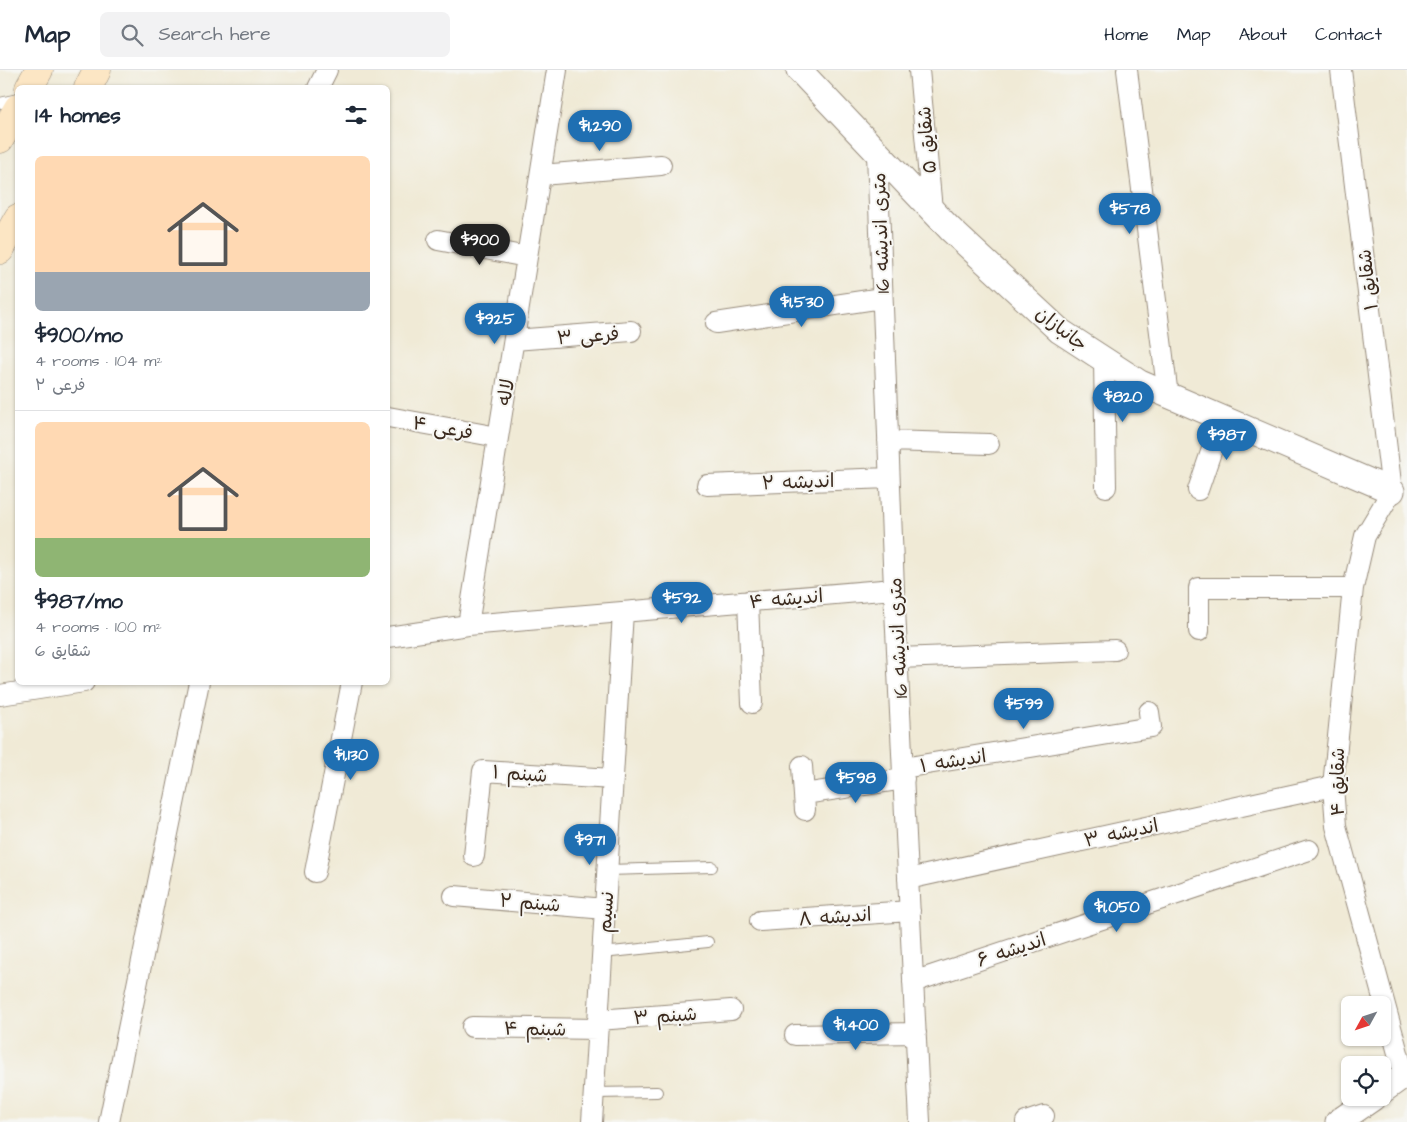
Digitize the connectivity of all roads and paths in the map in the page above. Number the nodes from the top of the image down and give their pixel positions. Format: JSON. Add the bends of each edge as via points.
{"nodes":[{"id":1,"x":39,"y":70,"type":"edge"},
{"id":2,"x":97,"y":70,"type":"edge"},
{"id":3,"x":326,"y":70,"type":"edge"},
{"id":4,"x":557,"y":70,"type":"edge"},
{"id":5,"x":799,"y":70,"type":"edge"},
{"id":6,"x":919,"y":70,"type":"edge"},
{"id":7,"x":1127,"y":70,"type":"edge"},
{"id":8,"x":1341,"y":70,"type":"edge"},
{"id":9,"x":31,"y":85,"type":"edge"},
{"id":10,"x":90,"y":85,"type":"edge"},
{"id":11,"x":319,"y":85,"type":"edge"},
{"id":12,"x":15,"y":100,"type":"edge"},
{"id":13,"x":0,"y":103,"type":"edge"},
{"id":14,"x":15,"y":113,"type":"edge"},
{"id":15,"x":0,"y":139,"type":"edge"},
{"id":16,"x":877,"y":154,"type":"junction"},
{"id":17,"x":661,"y":165,"type":"dead end"},
{"id":18,"x":541,"y":175,"type":"junction"},
{"id":19,"x":932,"y":210,"type":"junction"},
{"id":20,"x":15,"y":223,"type":"edge"},
{"id":21,"x":438,"y":240,"type":"dead end"},
{"id":22,"x":0,"y":250,"type":"edge"},
{"id":23,"x":527,"y":257,"type":"junction"},
{"id":24,"x":882,"y":298,"type":"junction"},
{"id":25,"x":716,"y":323,"type":"dead end"},
{"id":26,"x":631,"y":331,"type":"dead end"},
{"id":27,"x":514,"y":340,"type":"junction"},
{"id":28,"x":1104,"y":360,"type":"junction"},
{"id":29,"x":1168,"y":396,"type":"junction"},
{"id":30,"x":390,"y":417,"type":"edge"},
{"id":31,"x":1222,"y":420,"type":"junction"},
{"id":32,"x":498,"y":437,"type":"junction"},
{"id":33,"x":888,"y":442,"type":"junction"},
{"id":34,"x":988,"y":444,"type":"dead end"},
{"id":35,"x":890,"y":478,"type":"junction"},
{"id":36,"x":707,"y":485,"type":"dead end"},
{"id":37,"x":1106,"y":487,"type":"dead end"},
{"id":38,"x":1198,"y":490,"type":"dead end"},
{"id":39,"x":1400,"y":494,"type":"edge"},
{"id":40,"x":1353,"y":588,"type":"junction"},
{"id":41,"x":894,"y":589,"type":"junction"},
{"id":42,"x":748,"y":601,"type":"junction"},
{"id":43,"x":623,"y":612,"type":"junction"},
{"id":44,"x":468,"y":625,"type":"junction"},
{"id":45,"x":1198,"y":631,"type":"dead end"},
{"id":46,"x":390,"y":637,"type":"edge"},
{"id":47,"x":1115,"y":650,"type":"dead end"},
{"id":48,"x":898,"y":658,"type":"junction"},
{"id":49,"x":65,"y":685,"type":"edge"},
{"id":50,"x":198,"y":685,"type":"edge"},
{"id":51,"x":351,"y":685,"type":"edge"},
{"id":52,"x":0,"y":695,"type":"edge"},
{"id":53,"x":752,"y":703,"type":"dead end"},
{"id":54,"x":1150,"y":719,"type":"dead end"},
{"id":55,"x":802,"y":766,"type":"dead end"},
{"id":56,"x":903,"y":774,"type":"junction"},
{"id":57,"x":613,"y":779,"type":"junction"},
{"id":58,"x":1333,"y":786,"type":"junction"},
{"id":59,"x":1309,"y":850,"type":"dead end"},
{"id":60,"x":474,"y":856,"type":"dead end"},
{"id":61,"x":712,"y":867,"type":"dead end"},
{"id":62,"x":608,"y":870,"type":"junction"},
{"id":63,"x":315,"y":872,"type":"dead end"},
{"id":64,"x":908,"y":879,"type":"junction"},
{"id":65,"x":454,"y":896,"type":"dead end"},
{"id":66,"x":605,"y":909,"type":"junction"},
{"id":67,"x":910,"y":911,"type":"junction"},
{"id":68,"x":760,"y":921,"type":"dead end"},
{"id":69,"x":708,"y":942,"type":"dead end"},
{"id":70,"x":602,"y":953,"type":"junction"},
{"id":71,"x":913,"y":982,"type":"junction"},
{"id":72,"x":731,"y":1010,"type":"dead end"},
{"id":73,"x":598,"y":1024,"type":"junction"},
{"id":74,"x":472,"y":1027,"type":"dead end"},
{"id":75,"x":916,"y":1032,"type":"junction"},
{"id":76,"x":795,"y":1035,"type":"dead end"},
{"id":77,"x":1405,"y":1074,"type":"edge"},
{"id":78,"x":1391,"y":1084,"type":"edge"},
{"id":79,"x":657,"y":1092,"type":"dead end"},
{"id":80,"x":594,"y":1093,"type":"junction"},
{"id":81,"x":1361,"y":1106,"type":"edge"},
{"id":82,"x":110,"y":1122,"type":"edge"},
{"id":83,"x":592,"y":1122,"type":"edge"},
{"id":84,"x":920,"y":1122,"type":"edge"},
{"id":85,"x":1338,"y":1122,"type":"edge"}],
"edges":[{"from":1,"to":9,"type":"main road"},
{"from":2,"to":10,"type":"main road"},
{"from":3,"to":11,"type":"street"},
{"from":4,"to":18,"type":"street","name":"لاله"},
{"from":5,"to":16,"type":"street","name":"جانبازان"},
{"from":6,"to":19,"type":"street","name":"شقایق ۵"},
{"from":7,"to":29,"type":"street"},
{"from":8,"to":39,"type":"street","name":"شقایق ۱"},
{"from":12,"to":13,"type":"lane"},
{"from":14,"to":15,"type":"main road"},
{"from":16,"to":19,"type":"street","name":"جانبازان"},
{"from":16,"to":24,"type":"street","name":"16 متری اندیشه"},
{"from":17,"to":18,"type":"street"},
{"from":18,"to":23,"type":"street","name":"لاله"},
{"from":19,"to":28,"type":"street","name":"جانبازان","via":[[1060,330]]},
{"from":20,"to":22,"type":"main road"},
{"from":21,"to":23,"type":"street"},
{"from":23,"to":27,"type":"street","name":"لاله"},
{"from":24,"to":25,"type":"street"},
{"from":24,"to":33,"type":"street","name":"16 متری اندیشه"},
{"from":26,"to":27,"type":"street","name":"فرعی ۳"},
{"from":27,"to":32,"type":"street","name":"لاله"},
{"from":28,"to":29,"type":"street","name":"جانبازان"},
{"from":28,"to":37,"type":"street"},
{"from":29,"to":31,"type":"street","name":"جانبازان"},
{"from":30,"to":32,"type":"street","name":"فرعی ۴"},
{"from":31,"to":38,"type":"street"},
{"from":31,"to":39,"type":"street","name":"جانبازان"},
{"from":32,"to":44,"type":"street","name":"لاله"},
{"from":33,"to":34,"type":"street"},
{"from":33,"to":35,"type":"street","name":"16 متری اندیشه"},
{"from":35,"to":36,"type":"street","name":"اندیشه ۲"},
{"from":35,"to":41,"type":"street","name":"16 متری اندیشه"},
{"from":39,"to":40,"type":"street","name":"شقایق ۴","via":[[1365,536]]},
{"from":40,"to":45,"type":"street","via":[[1199,588]]},
{"from":40,"to":58,"type":"street","name":"شقایق ۴"},
{"from":41,"to":42,"type":"street","name":"اندیشه ۴"},
{"from":41,"to":48,"type":"street","name":"16 متری اندیشه"},
{"from":42,"to":43,"type":"street","name":"اندیشه ۴"},
{"from":42,"to":53,"type":"street"},
{"from":43,"to":44,"type":"street","name":"اندیشه ۴"},
{"from":43,"to":57,"type":"street","name":"نسیم"},
{"from":44,"to":46,"type":"street","name":"اندیشه ۴"},
{"from":47,"to":48,"type":"street"},
{"from":48,"to":56,"type":"street","name":"16 متری اندیشه"},
{"from":49,"to":52,"type":"street"},
{"from":50,"to":82,"type":"street"},
{"from":51,"to":63,"type":"street"},
{"from":54,"to":56,"type":"street","name":"اندیشه ۱"},
{"from":55,"to":56,"type":"street","via":[[804,802]]},
{"from":56,"to":64,"type":"street","name":"16 متری اندیشه"},
{"from":57,"to":60,"type":"street","name":"شبنم ۱","via":[[483,771]]},
{"from":57,"to":62,"type":"street","name":"نسیم"},
{"from":58,"to":64,"type":"street","name":"اندیشه ۳"},
{"from":58,"to":77,"type":"street","name":"شقایق ۴","via":[[1336,826]]},
{"from":59,"to":71,"type":"street","name":"اندیشه ۶"},
{"from":61,"to":62,"type":"lane"},
{"from":62,"to":66,"type":"street","name":"نسیم"},
{"from":64,"to":67,"type":"street","name":"16 متری اندیشه"},
{"from":65,"to":66,"type":"street","name":"شبنم ۲"},
{"from":66,"to":70,"type":"street","name":"نسیم"},
{"from":67,"to":68,"type":"street","name":"اندیشه ۸"},
{"from":67,"to":71,"type":"street","name":"16 متری اندیشه"},
{"from":69,"to":70,"type":"lane"},
{"from":70,"to":73,"type":"street","name":"نسیم"},
{"from":71,"to":75,"type":"street","name":"16 متری اندیشه"},
{"from":72,"to":73,"type":"street","name":"شبنم ۳"},
{"from":73,"to":74,"type":"street","name":"شبنم ۴"},
{"from":73,"to":80,"type":"street","name":"نسیم"},
{"from":75,"to":76,"type":"street"},
{"from":75,"to":84,"type":"street","name":"16 متری اندیشه"},
{"from":77,"to":78,"type":"street"},
{"from":79,"to":80,"type":"lane"},
{"from":80,"to":83,"type":"street","name":"نسیم"},
{"from":81,"to":85,"type":"street"}]}
